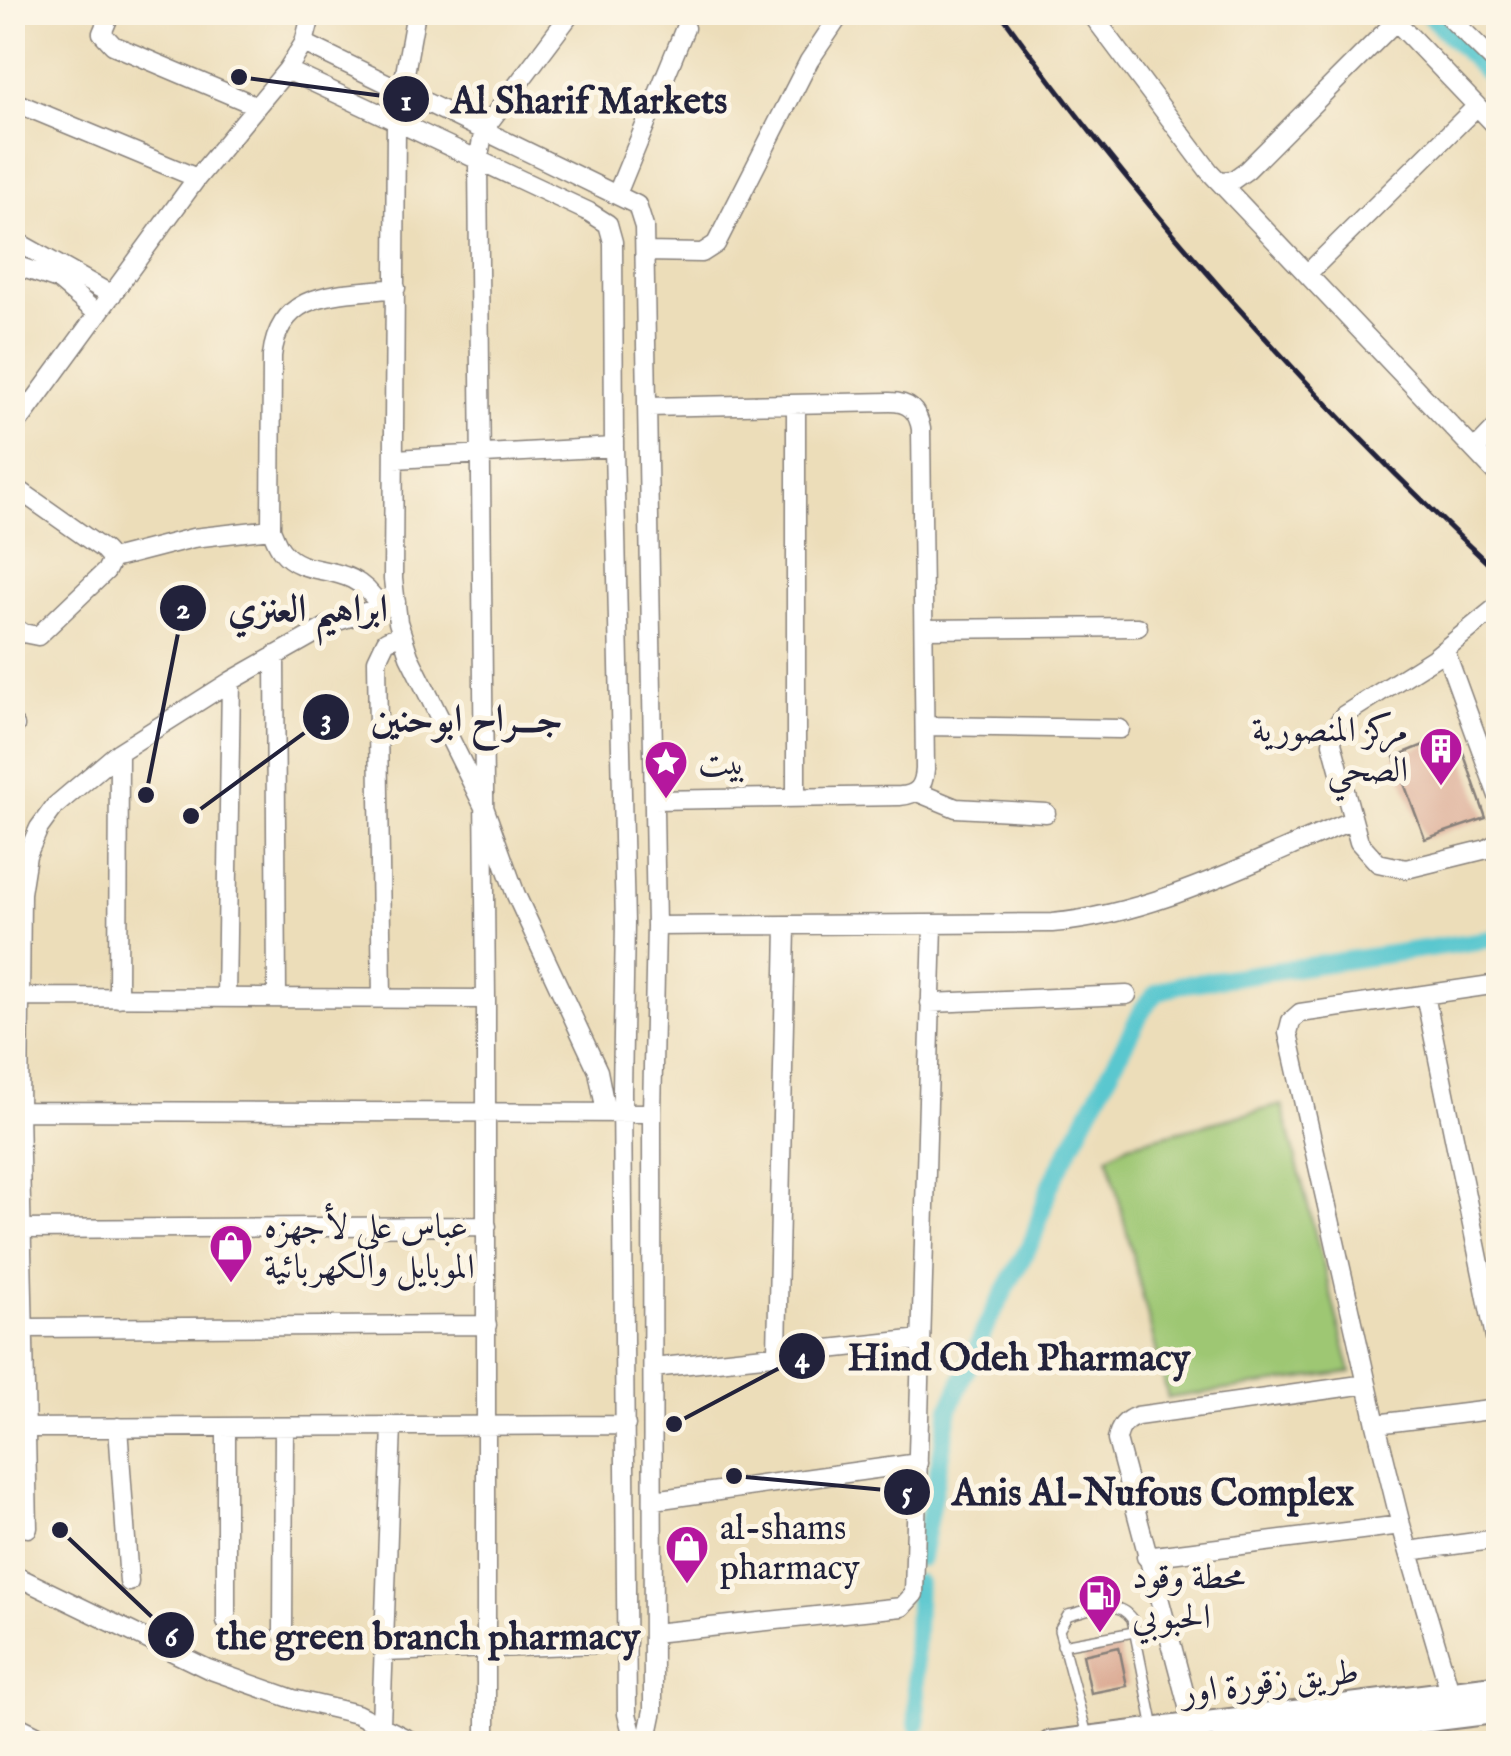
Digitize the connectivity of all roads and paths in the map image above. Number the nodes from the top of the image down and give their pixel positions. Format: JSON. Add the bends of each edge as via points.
{"nodes":[{"id":1,"x":110,"y":12,"type":"edge"},
{"id":2,"x":312,"y":12,"type":"edge"},
{"id":3,"x":416,"y":12,"type":"edge"},
{"id":4,"x":572,"y":12,"type":"edge"},
{"id":5,"x":842,"y":12,"type":"edge"},
{"id":6,"x":1090,"y":12,"type":"edge"},
{"id":7,"x":1444,"y":12,"type":"edge"},
{"id":8,"x":1396,"y":15,"type":"edge"},
{"id":9,"x":685,"y":28,"type":"dead end"},
{"id":10,"x":304,"y":43,"type":"junction"},
{"id":11,"x":1498,"y":65,"type":"edge"},
{"id":12,"x":287,"y":70,"type":"junction"},
{"id":13,"x":402,"y":90,"type":"junction"},
{"id":14,"x":12,"y":101,"type":"edge"},
{"id":15,"x":258,"y":106,"type":"junction"},
{"id":16,"x":1476,"y":107,"type":"junction"},
{"id":17,"x":396,"y":123,"type":"junction"},
{"id":18,"x":1498,"y":128,"type":"edge"},
{"id":19,"x":484,"y":129,"type":"junction"},
{"id":20,"x":478,"y":161,"type":"junction"},
{"id":21,"x":197,"y":178,"type":"junction"},
{"id":22,"x":1221,"y":182,"type":"junction"},
{"id":23,"x":616,"y":194,"type":"junction"},
{"id":24,"x":12,"y":238,"type":"edge"},
{"id":25,"x":645,"y":252,"type":"junction"},
{"id":26,"x":12,"y":264,"type":"edge"},
{"id":27,"x":1308,"y":273,"type":"junction"},
{"id":28,"x":396,"y":288,"type":"junction"},
{"id":29,"x":112,"y":295,"type":"junction"},
{"id":30,"x":98,"y":314,"type":"junction"},
{"id":31,"x":796,"y":404,"type":"junction"},
{"id":32,"x":648,"y":408,"type":"junction"},
{"id":33,"x":1498,"y":426,"type":"edge"},
{"id":34,"x":12,"y":430,"type":"edge"},
{"id":35,"x":614,"y":448,"type":"junction"},
{"id":36,"x":1475,"y":450,"type":"junction"},
{"id":37,"x":481,"y":454,"type":"junction"},
{"id":38,"x":395,"y":459,"type":"junction"},
{"id":39,"x":1498,"y":474,"type":"edge"},
{"id":40,"x":12,"y":485,"type":"edge"},
{"id":41,"x":271,"y":529,"type":"junction"},
{"id":42,"x":112,"y":559,"type":"junction"},
{"id":43,"x":388,"y":604,"type":"junction"},
{"id":44,"x":1498,"y":606,"type":"edge"},
{"id":45,"x":12,"y":626,"type":"edge"},
{"id":46,"x":1138,"y":627,"type":"dead end"},
{"id":47,"x":924,"y":629,"type":"junction"},
{"id":48,"x":402,"y":634,"type":"junction"},
{"id":49,"x":1444,"y":650,"type":"junction"},
{"id":50,"x":275,"y":656,"type":"junction"},
{"id":51,"x":231,"y":680,"type":"junction"},
{"id":52,"x":925,"y":726,"type":"junction"},
{"id":53,"x":1120,"y":729,"type":"dead end"},
{"id":54,"x":119,"y":752,"type":"junction"},
{"id":55,"x":917,"y":792,"type":"junction"},
{"id":56,"x":1498,"y":796,"type":"edge"},
{"id":57,"x":796,"y":798,"type":"junction"},
{"id":58,"x":654,"y":800,"type":"junction"},
{"id":59,"x":484,"y":807,"type":"junction"},
{"id":60,"x":1046,"y":814,"type":"dead end"},
{"id":61,"x":1353,"y":820,"type":"junction"},
{"id":62,"x":1498,"y":842,"type":"edge"},
{"id":63,"x":20,"y":854,"type":"edge"},
{"id":64,"x":932,"y":925,"type":"junction"},
{"id":65,"x":656,"y":926,"type":"junction"},
{"id":66,"x":786,"y":927,"type":"junction"},
{"id":67,"x":1498,"y":984,"type":"edge"},
{"id":68,"x":18,"y":988,"type":"edge"},
{"id":69,"x":1425,"y":994,"type":"junction"},
{"id":70,"x":1127,"y":995,"type":"dead end"},
{"id":71,"x":226,"y":997,"type":"junction"},
{"id":72,"x":277,"y":997,"type":"junction"},
{"id":73,"x":118,"y":998,"type":"junction"},
{"id":74,"x":382,"y":998,"type":"junction"},
{"id":75,"x":486,"y":999,"type":"junction"},
{"id":76,"x":930,"y":1002,"type":"junction"},
{"id":77,"x":486,"y":1110,"type":"junction"},
{"id":78,"x":16,"y":1111,"type":"edge"},
{"id":79,"x":614,"y":1112,"type":"junction"},
{"id":80,"x":652,"y":1113,"type":"junction"},
{"id":81,"x":487,"y":1226,"type":"junction"},
{"id":82,"x":22,"y":1229,"type":"junction"},
{"id":83,"x":487,"y":1325,"type":"junction"},
{"id":84,"x":24,"y":1328,"type":"junction"},
{"id":85,"x":921,"y":1340,"type":"junction"},
{"id":86,"x":777,"y":1352,"type":"junction"},
{"id":87,"x":1498,"y":1352,"type":"edge"},
{"id":88,"x":654,"y":1368,"type":"junction"},
{"id":89,"x":1367,"y":1384,"type":"junction"},
{"id":90,"x":1498,"y":1408,"type":"edge"},
{"id":91,"x":1376,"y":1424,"type":"junction"},
{"id":92,"x":626,"y":1425,"type":"junction"},
{"id":93,"x":284,"y":1426,"type":"junction"},
{"id":94,"x":392,"y":1426,"type":"junction"},
{"id":95,"x":487,"y":1426,"type":"junction"},
{"id":96,"x":118,"y":1427,"type":"junction"},
{"id":97,"x":226,"y":1427,"type":"junction"},
{"id":98,"x":19,"y":1428,"type":"edge"},
{"id":99,"x":918,"y":1463,"type":"junction"},
{"id":100,"x":654,"y":1500,"type":"junction"},
{"id":101,"x":1401,"y":1525,"type":"junction"},
{"id":102,"x":28,"y":1528,"type":"dead end"},
{"id":103,"x":1498,"y":1539,"type":"edge"},
{"id":104,"x":1409,"y":1551,"type":"junction"},
{"id":105,"x":1146,"y":1557,"type":"junction"},
{"id":106,"x":12,"y":1574,"type":"edge"},
{"id":107,"x":129,"y":1582,"type":"dead end"},
{"id":108,"x":226,"y":1622,"type":"dead end"},
{"id":109,"x":1134,"y":1632,"type":"junction"},
{"id":110,"x":653,"y":1633,"type":"junction"},
{"id":111,"x":284,"y":1634,"type":"dead end"},
{"id":112,"x":627,"y":1643,"type":"junction"},
{"id":113,"x":1062,"y":1645,"type":"junction"},
{"id":114,"x":486,"y":1648,"type":"junction"},
{"id":115,"x":383,"y":1652,"type":"junction"},
{"id":116,"x":1498,"y":1688,"type":"edge"},
{"id":117,"x":1451,"y":1694,"type":"junction"},
{"id":118,"x":1498,"y":1710,"type":"edge"},
{"id":119,"x":12,"y":1724,"type":"edge"},
{"id":120,"x":381,"y":1724,"type":"junction"},
{"id":121,"x":1193,"y":1726,"type":"junction"},
{"id":122,"x":1155,"y":1730,"type":"junction"},
{"id":123,"x":1088,"y":1738,"type":"junction"},
{"id":124,"x":54,"y":1744,"type":"edge"},
{"id":125,"x":375,"y":1744,"type":"edge"},
{"id":126,"x":418,"y":1744,"type":"edge"},
{"id":127,"x":486,"y":1744,"type":"edge"},
{"id":128,"x":635,"y":1744,"type":"edge"},
{"id":129,"x":646,"y":1744,"type":"edge"},
{"id":130,"x":1050,"y":1744,"type":"edge"},
{"id":131,"x":1223,"y":1744,"type":"edge"}],
"edges":[{"from":1,"to":15,"type":"street","via":[[102,33],[113,45]]},
{"from":2,"to":10,"type":"street"},
{"from":3,"to":13,"type":"street"},
{"from":4,"to":19,"type":"street"},
{"from":5,"to":25,"type":"street","via":[[809,62],[716,244],[702,253]]},
{"from":6,"to":22,"type":"street"},
{"from":7,"to":11,"type":"street"},
{"from":8,"to":16,"type":"street"},
{"from":8,"to":22,"type":"street","via":[[1247,170]]},
{"from":9,"to":23,"type":"street"},
{"from":10,"to":12,"type":"street"},
{"from":10,"to":13,"type":"street"},
{"from":12,"to":15,"type":"street"},
{"from":12,"to":17,"type":"street"},
{"from":13,"to":19,"type":"street"},
{"from":14,"to":21,"type":"street"},
{"from":15,"to":21,"type":"street"},
{"from":16,"to":18,"type":"street"},
{"from":16,"to":27,"type":"street"},
{"from":17,"to":20,"type":"street"},
{"from":17,"to":28,"type":"street"},
{"from":19,"to":20,"type":"street"},
{"from":19,"to":23,"type":"street"},
{"from":20,"to":35,"type":"street","via":[[608,224]]},
{"from":20,"to":37,"type":"street"},
{"from":21,"to":29,"type":"street"},
{"from":22,"to":27,"type":"street"},
{"from":23,"to":25,"type":"street","via":[[637,205]]},
{"from":24,"to":29,"type":"street"},
{"from":25,"to":32,"type":"street"},
{"from":26,"to":30,"type":"street","via":[[58,280]]},
{"from":27,"to":36,"type":"street"},
{"from":28,"to":38,"type":"street"},
{"from":28,"to":41,"type":"street","via":[[305,300],[286,314],[272,356]]},
{"from":29,"to":30,"type":"street"},
{"from":30,"to":34,"type":"street"},
{"from":31,"to":32,"type":"street"},
{"from":31,"to":47,"type":"street","via":[[902,402],[919,418]]},
{"from":31,"to":57,"type":"street"},
{"from":32,"to":58,"type":"street"},
{"from":33,"to":36,"type":"street"},
{"from":35,"to":37,"type":"street"},
{"from":35,"to":79,"type":"street","via":[[625,924]]},
{"from":36,"to":39,"type":"street"},
{"from":37,"to":38,"type":"street"},
{"from":37,"to":59,"type":"street"},
{"from":38,"to":43,"type":"street"},
{"from":40,"to":42,"type":"street"},
{"from":41,"to":42,"type":"street","via":[[193,538]]},
{"from":41,"to":43,"type":"street","via":[[280,550],[298,564],[344,574]]},
{"from":42,"to":45,"type":"street","via":[[38,636]]},
{"from":43,"to":48,"type":"street"},
{"from":43,"to":50,"type":"street","via":[[349,616]]},
{"from":44,"to":49,"type":"street"},
{"from":46,"to":47,"type":"street"},
{"from":47,"to":52,"type":"street"},
{"from":48,"to":59,"type":"street"},
{"from":48,"to":74,"type":"street","via":[[386,641],[377,660]]},
{"from":49,"to":56,"type":"street"},
{"from":49,"to":61,"type":"street","via":[[1335,727],[1333,751]]},
{"from":50,"to":51,"type":"street"},
{"from":50,"to":72,"type":"street"},
{"from":51,"to":54,"type":"street"},
{"from":51,"to":71,"type":"street"},
{"from":52,"to":53,"type":"street"},
{"from":52,"to":55,"type":"street","via":[[924,782]]},
{"from":54,"to":63,"type":"street","via":[[55,806]]},
{"from":54,"to":73,"type":"street"},
{"from":55,"to":57,"type":"street"},
{"from":55,"to":60,"type":"street","via":[[956,808]]},
{"from":57,"to":58,"type":"street"},
{"from":58,"to":65,"type":"street"},
{"from":59,"to":75,"type":"street"},
{"from":59,"to":79,"type":"street","via":[[516,895]]},
{"from":61,"to":62,"type":"street","via":[[1363,850],[1396,869]]},
{"from":61,"to":64,"type":"street","via":[[1128,911],[1052,924]]},
{"from":63,"to":68,"type":"street"},
{"from":64,"to":66,"type":"street"},
{"from":64,"to":76,"type":"street"},
{"from":65,"to":66,"type":"street"},
{"from":65,"to":80,"type":"street"},
{"from":66,"to":86,"type":"street"},
{"from":67,"to":69,"type":"street"},
{"from":68,"to":73,"type":"street"},
{"from":68,"to":78,"type":"street"},
{"from":69,"to":87,"type":"street"},
{"from":69,"to":89,"type":"street","via":[[1300,1013],[1288,1029]]},
{"from":70,"to":76,"type":"street"},
{"from":71,"to":72,"type":"street"},
{"from":71,"to":73,"type":"street"},
{"from":72,"to":74,"type":"street"},
{"from":74,"to":75,"type":"street"},
{"from":75,"to":77,"type":"street"},
{"from":76,"to":85,"type":"street"},
{"from":77,"to":78,"type":"street"},
{"from":77,"to":79,"type":"street"},
{"from":77,"to":81,"type":"street"},
{"from":78,"to":82,"type":"street"},
{"from":79,"to":80,"type":"street"},
{"from":79,"to":92,"type":"street"},
{"from":80,"to":88,"type":"street"},
{"from":81,"to":82,"type":"street"},
{"from":81,"to":83,"type":"street"},
{"from":82,"to":84,"type":"street"},
{"from":83,"to":84,"type":"street"},
{"from":83,"to":95,"type":"street"},
{"from":84,"to":98,"type":"street"},
{"from":85,"to":86,"type":"street"},
{"from":85,"to":99,"type":"street"},
{"from":86,"to":88,"type":"street"},
{"from":88,"to":100,"type":"street"},
{"from":89,"to":91,"type":"street"},
{"from":89,"to":105,"type":"street","via":[[1122,1424],[1117,1440]]},
{"from":90,"to":91,"type":"street"},
{"from":91,"to":101,"type":"street"},
{"from":92,"to":95,"type":"street"},
{"from":92,"to":112,"type":"street"},
{"from":93,"to":94,"type":"street"},
{"from":93,"to":97,"type":"street"},
{"from":93,"to":111,"type":"street"},
{"from":94,"to":95,"type":"street"},
{"from":94,"to":115,"type":"street"},
{"from":95,"to":114,"type":"street"},
{"from":96,"to":97,"type":"street"},
{"from":96,"to":98,"type":"street"},
{"from":96,"to":107,"type":"street"},
{"from":97,"to":108,"type":"street"},
{"from":98,"to":102,"type":"street"},
{"from":99,"to":100,"type":"street"},
{"from":99,"to":110,"type":"street","via":[[914,1594],[902,1607]]},
{"from":100,"to":110,"type":"street"},
{"from":101,"to":104,"type":"street"},
{"from":101,"to":105,"type":"street"},
{"from":103,"to":104,"type":"street"},
{"from":104,"to":117,"type":"street"},
{"from":105,"to":121,"type":"street"},
{"from":106,"to":120,"type":"street","via":[[208,1669]]},
{"from":109,"to":113,"type":"lane"},
{"from":109,"to":113,"type":"lane","via":[[1124,1610],[1107,1606],[1064,1617]]},
{"from":109,"to":122,"type":"lane"},
{"from":110,"to":129,"type":"street"},
{"from":112,"to":114,"type":"street"},
{"from":112,"to":128,"type":"street","via":[[627,1714]]},
{"from":113,"to":123,"type":"lane"},
{"from":114,"to":115,"type":"street"},
{"from":114,"to":127,"type":"street"},
{"from":115,"to":120,"type":"street"},
{"from":116,"to":117,"type":"main road","name":"طريق زقورة اور"},
{"from":117,"to":121,"type":"main road","name":"طريق زقورة اور"},
{"from":118,"to":131,"type":"main road"},
{"from":119,"to":124,"type":"street"},
{"from":120,"to":125,"type":"street"},
{"from":120,"to":126,"type":"street"},
{"from":121,"to":122,"type":"main road","name":"طريق زقورة اور"},
{"from":122,"to":123,"type":"main road","name":"طريق زقورة اور"},
{"from":123,"to":130,"type":"main road","name":"طريق زقورة اور"}]}
